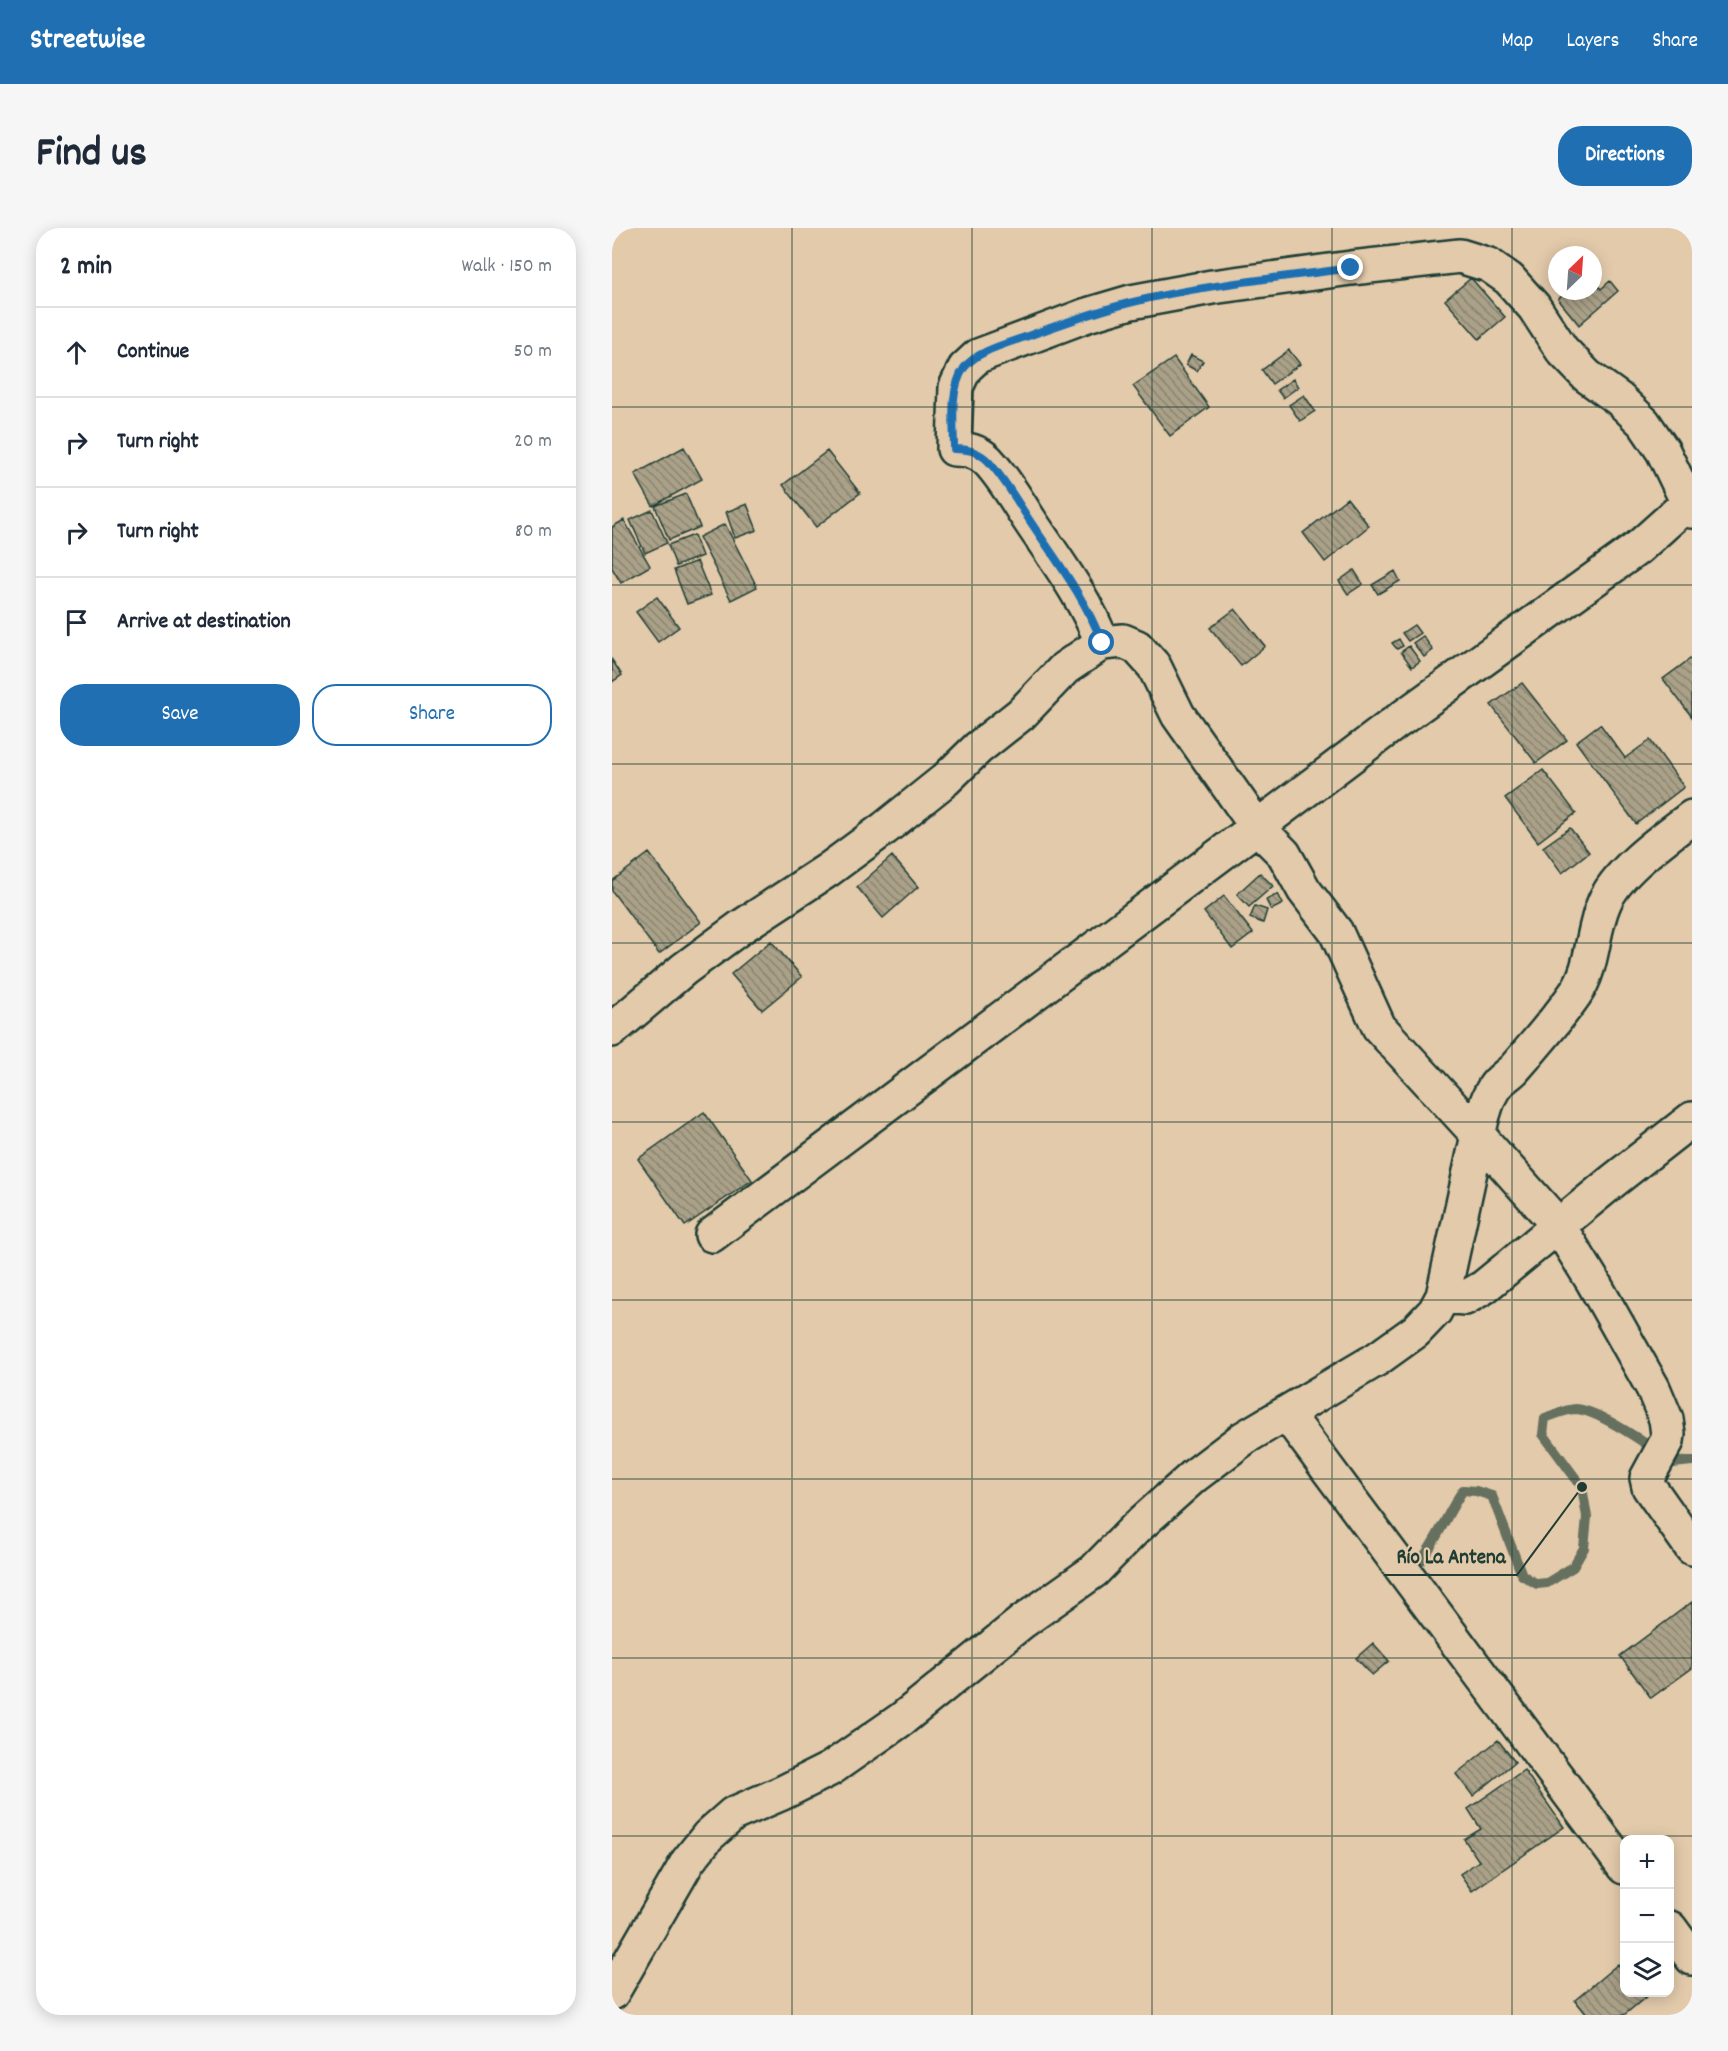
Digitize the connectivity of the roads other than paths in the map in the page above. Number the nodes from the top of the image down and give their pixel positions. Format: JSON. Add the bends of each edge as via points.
{"nodes":[{"id":1,"x":1690,"y":507,"type":"edge"},
{"id":2,"x":1102,"y":643,"type":"junction"},
{"id":3,"x":1692,"y":817,"type":"edge"},
{"id":4,"x":1257,"y":827,"type":"junction"},
{"id":5,"x":612,"y":1030,"type":"edge"},
{"id":6,"x":1692,"y":1119,"type":"edge"},
{"id":7,"x":1478,"y":1135,"type":"junction"},
{"id":8,"x":1558,"y":1225,"type":"junction"},
{"id":9,"x":712,"y":1235,"type":"dead end"},
{"id":10,"x":1443,"y":1296,"type":"junction"},
{"id":11,"x":1286,"y":1413,"type":"junction"},
{"id":12,"x":1692,"y":1548,"type":"edge"},
{"id":13,"x":1620,"y":1862,"type":"edge"},
{"id":14,"x":1674,"y":1933,"type":"edge"},
{"id":15,"x":1692,"y":1958,"type":"edge"},
{"id":16,"x":612,"y":1993,"type":"edge"}],
"edges":[{"from":1,"to":2,"type":"street","via":[[1663,451],[1644,423],[1587,376],[1562,350],[1534,307],[1509,279],[1488,265],[1460,256],[1432,258],[1212,287],[1131,302],[978,356],[965,368],[956,387],[954,449],[970,450],[986,459],[998,474],[1059,564]]},
{"from":1,"to":4,"type":"street"},
{"from":2,"to":4,"type":"street","via":[[1123,640],[1137,647],[1154,666],[1178,715]]},
{"from":2,"to":5,"type":"street","via":[[1065,668],[1021,714],[885,828],[731,934]]},
{"from":3,"to":7,"type":"street","via":[[1650,849],[1605,901],[1586,976],[1556,1018],[1495,1087],[1485,1105]]},
{"from":4,"to":7,"type":"street","via":[[1284,854],[1304,890],[1336,933],[1380,1027]]},
{"from":4,"to":9,"type":"street"},
{"from":6,"to":8,"type":"street"},
{"from":7,"to":8,"type":"street"},
{"from":7,"to":10,"type":"street"},
{"from":8,"to":10,"type":"street","via":[[1484,1287],[1465,1298]]},
{"from":8,"to":12,"type":"street","via":[[1653,1388],[1666,1419],[1667,1441],[1647,1478],[1649,1487]]},
{"from":10,"to":11,"type":"street","via":[[1416,1331]]},
{"from":11,"to":13,"type":"street"},
{"from":11,"to":16,"type":"street","via":[[1244,1438],[1194,1476],[1094,1571],[1022,1622],[902,1719],[830,1769],[733,1814],[688,1861]]},
{"from":14,"to":15,"type":"street"}]}
